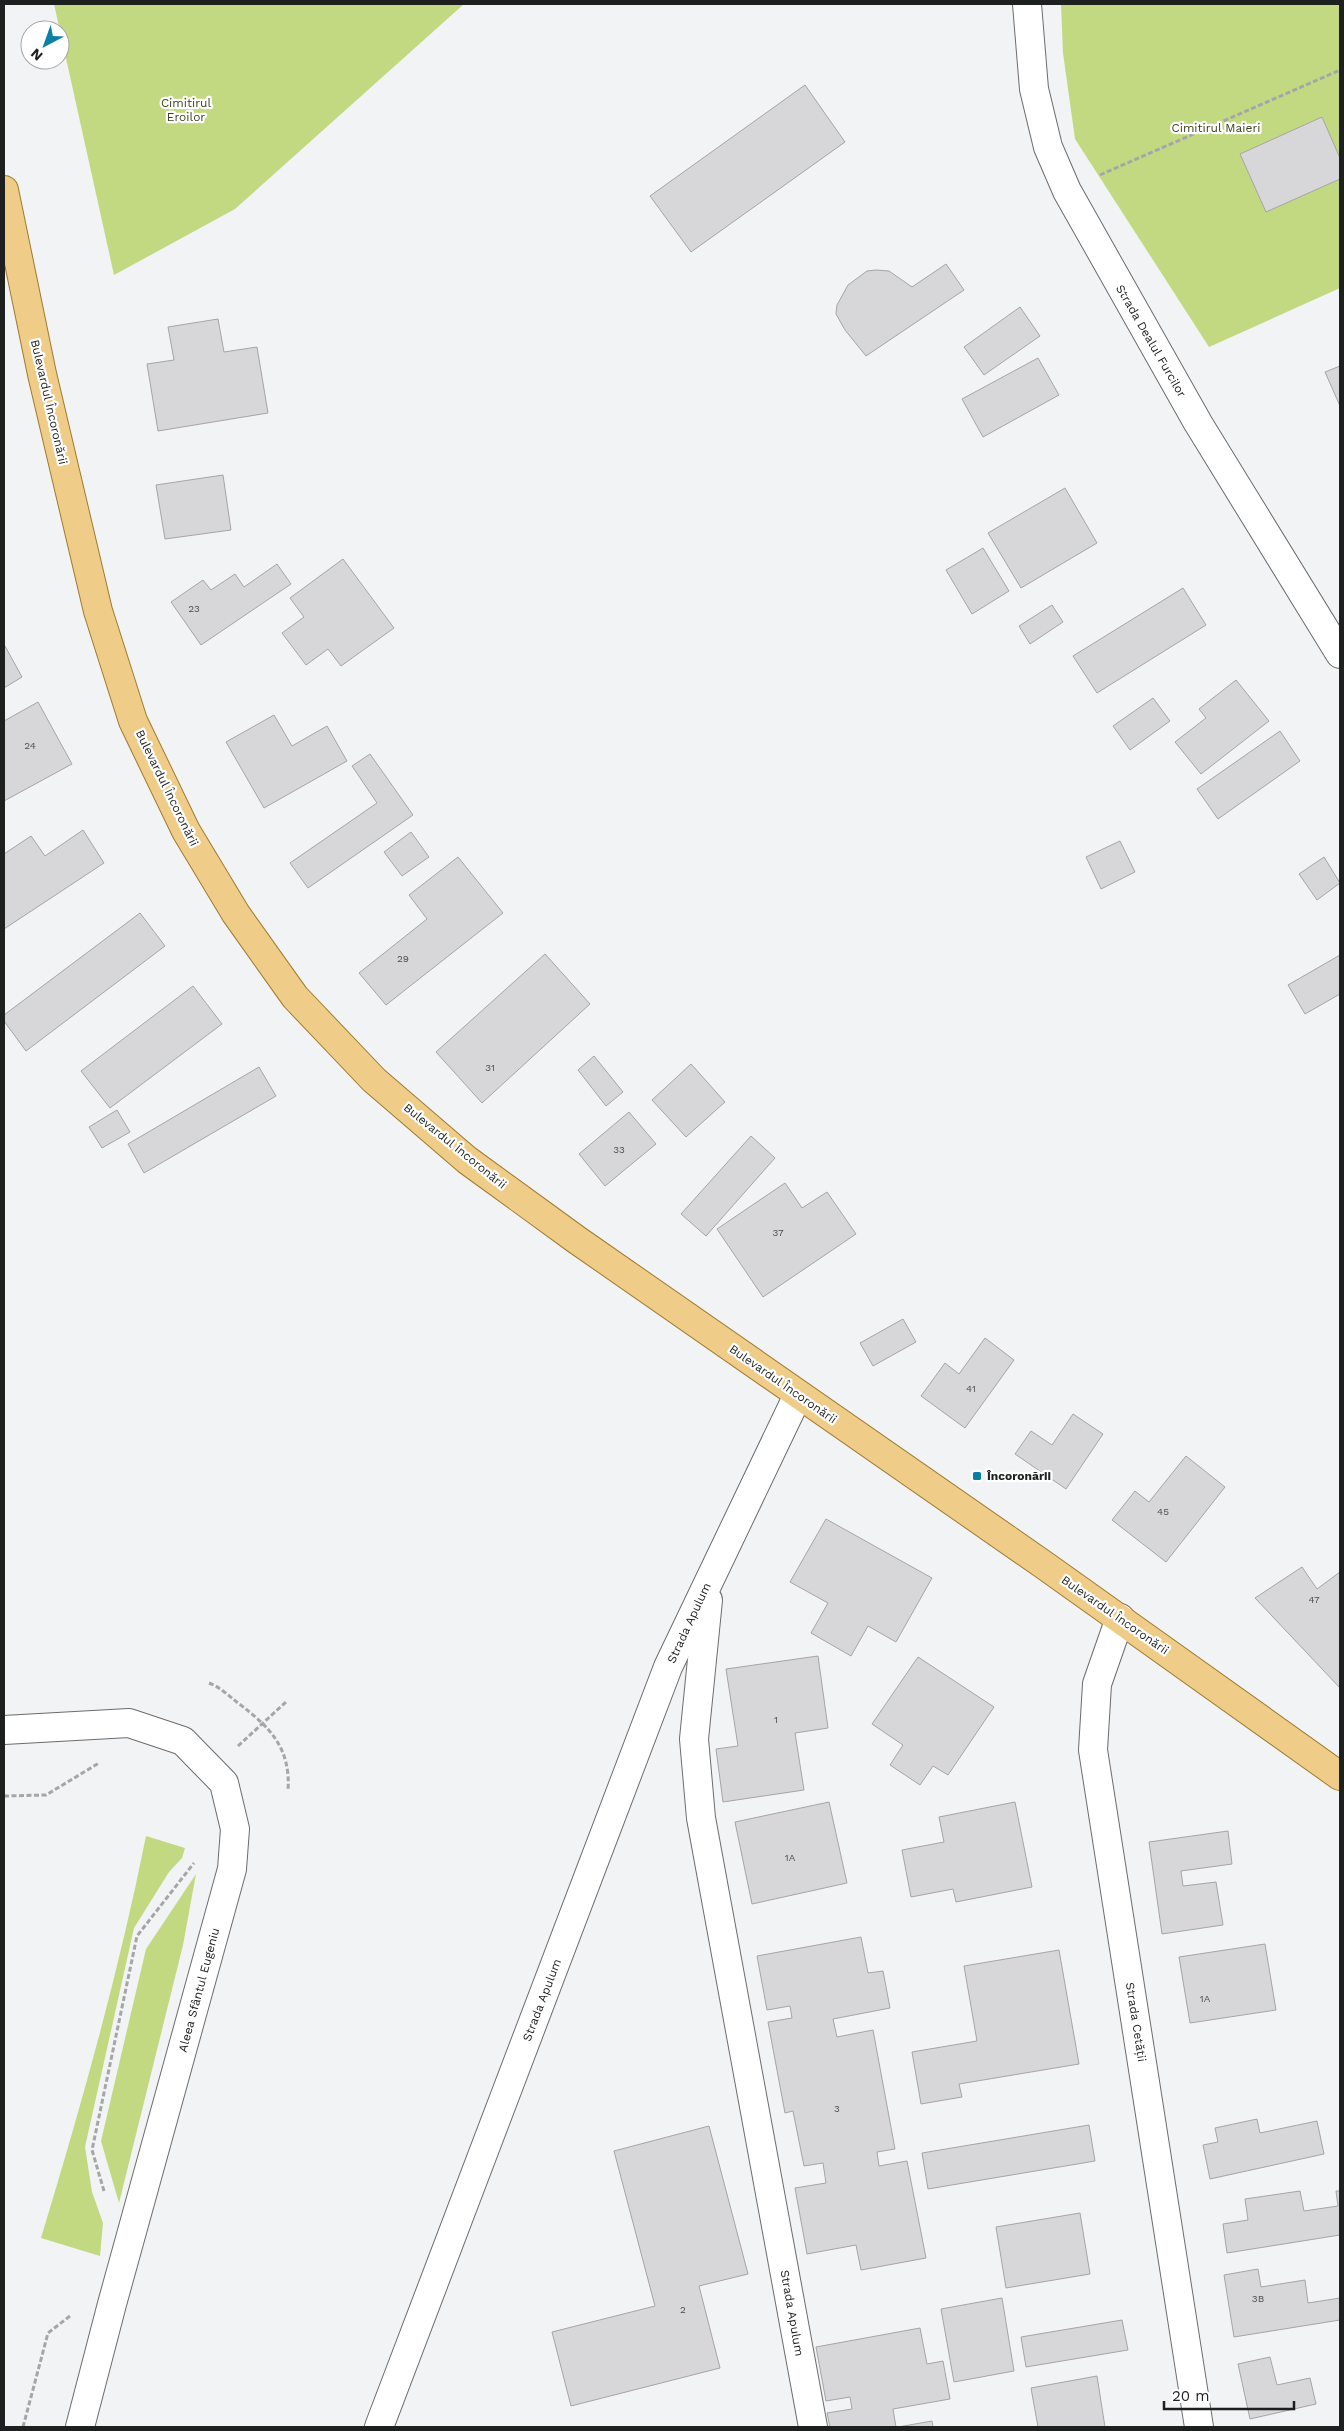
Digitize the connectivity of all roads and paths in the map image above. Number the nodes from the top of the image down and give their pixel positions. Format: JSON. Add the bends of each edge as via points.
{"nodes":[{"id":1,"x":1027,"y":4,"type":"edge"},
{"id":2,"x":1340,"y":70,"type":"edge"},
{"id":3,"x":4,"y":190,"type":"edge"},
{"id":4,"x":1067,"y":191,"type":"junction"},
{"id":5,"x":1340,"y":654,"type":"edge"},
{"id":6,"x":798,"y":1395,"type":"junction"},
{"id":7,"x":711,"y":1576,"type":"junction"},
{"id":8,"x":1120,"y":1618,"type":"junction"},
{"id":9,"x":209,"y":1683,"type":"dead end"},
{"id":10,"x":286,"y":1701,"type":"dead end"},
{"id":11,"x":264,"y":1723,"type":"junction"},
{"id":12,"x":4,"y":1730,"type":"edge"},
{"id":13,"x":106,"y":1759,"type":"dead end"},
{"id":14,"x":212,"y":1770,"type":"junction"},
{"id":15,"x":1340,"y":1776,"type":"edge"},
{"id":16,"x":288,"y":1792,"type":"dead end"},
{"id":17,"x":4,"y":1796,"type":"edge"},
{"id":18,"x":197,"y":1859,"type":"dead end"},
{"id":19,"x":104,"y":2193,"type":"dead end"},
{"id":20,"x":72,"y":2315,"type":"dead end"},
{"id":21,"x":23,"y":2427,"type":"edge"},
{"id":22,"x":80,"y":2427,"type":"edge"},
{"id":23,"x":379,"y":2427,"type":"edge"},
{"id":24,"x":813,"y":2427,"type":"edge"},
{"id":25,"x":1200,"y":2427,"type":"edge"}],
"edges":[{"from":1,"to":4,"type":"street","name":"Strada Dealul Furcilor","via":[[1034,89],[1048,147]]},
{"from":2,"to":4,"type":"path"},
{"from":3,"to":6,"type":"main road","name":"Bulevardul Încoronării","via":[[42,374],[98,611],[133,721],[186,831],[236,914],[295,997],[374,1080],[460,1154]]},
{"from":4,"to":5,"type":"street","name":"Strada Dealul Furcilor","via":[[1198,423]]},
{"from":6,"to":7,"type":"street","name":"Strada Apulum"},
{"from":6,"to":8,"type":"main road","name":"Bulevardul Încoronării"},
{"from":7,"to":23,"type":"street","name":"Strada Apulum","via":[[668,1667]]},
{"from":7,"to":24,"type":"street","name":"Strada Apulum","via":[[694,1739],[701,1818]]},
{"from":8,"to":15,"type":"main road","name":"Bulevardul Încoronării"},
{"from":8,"to":25,"type":"street","name":"Strada Cetății","via":[[1097,1684],[1093,1750]]},
{"from":9,"to":11,"type":"path"},
{"from":10,"to":11,"type":"path"},
{"from":11,"to":14,"type":"path"},
{"from":11,"to":16,"type":"path","via":[[283,1754],[289,1774]]},
{"from":12,"to":14,"type":"street","name":"Aleea Sfântul Eugeniu","via":[[129,1723],[183,1741]]},
{"from":13,"to":17,"type":"path","via":[[46,1795]]},
{"from":14,"to":22,"type":"street","name":"Aleea Sfântul Eugeniu","via":[[224,1783],[235,1830],[232,1869]]},
{"from":18,"to":19,"type":"path","via":[[137,1936],[92,2150]]},
{"from":20,"to":21,"type":"path","via":[[48,2333]]}]}
